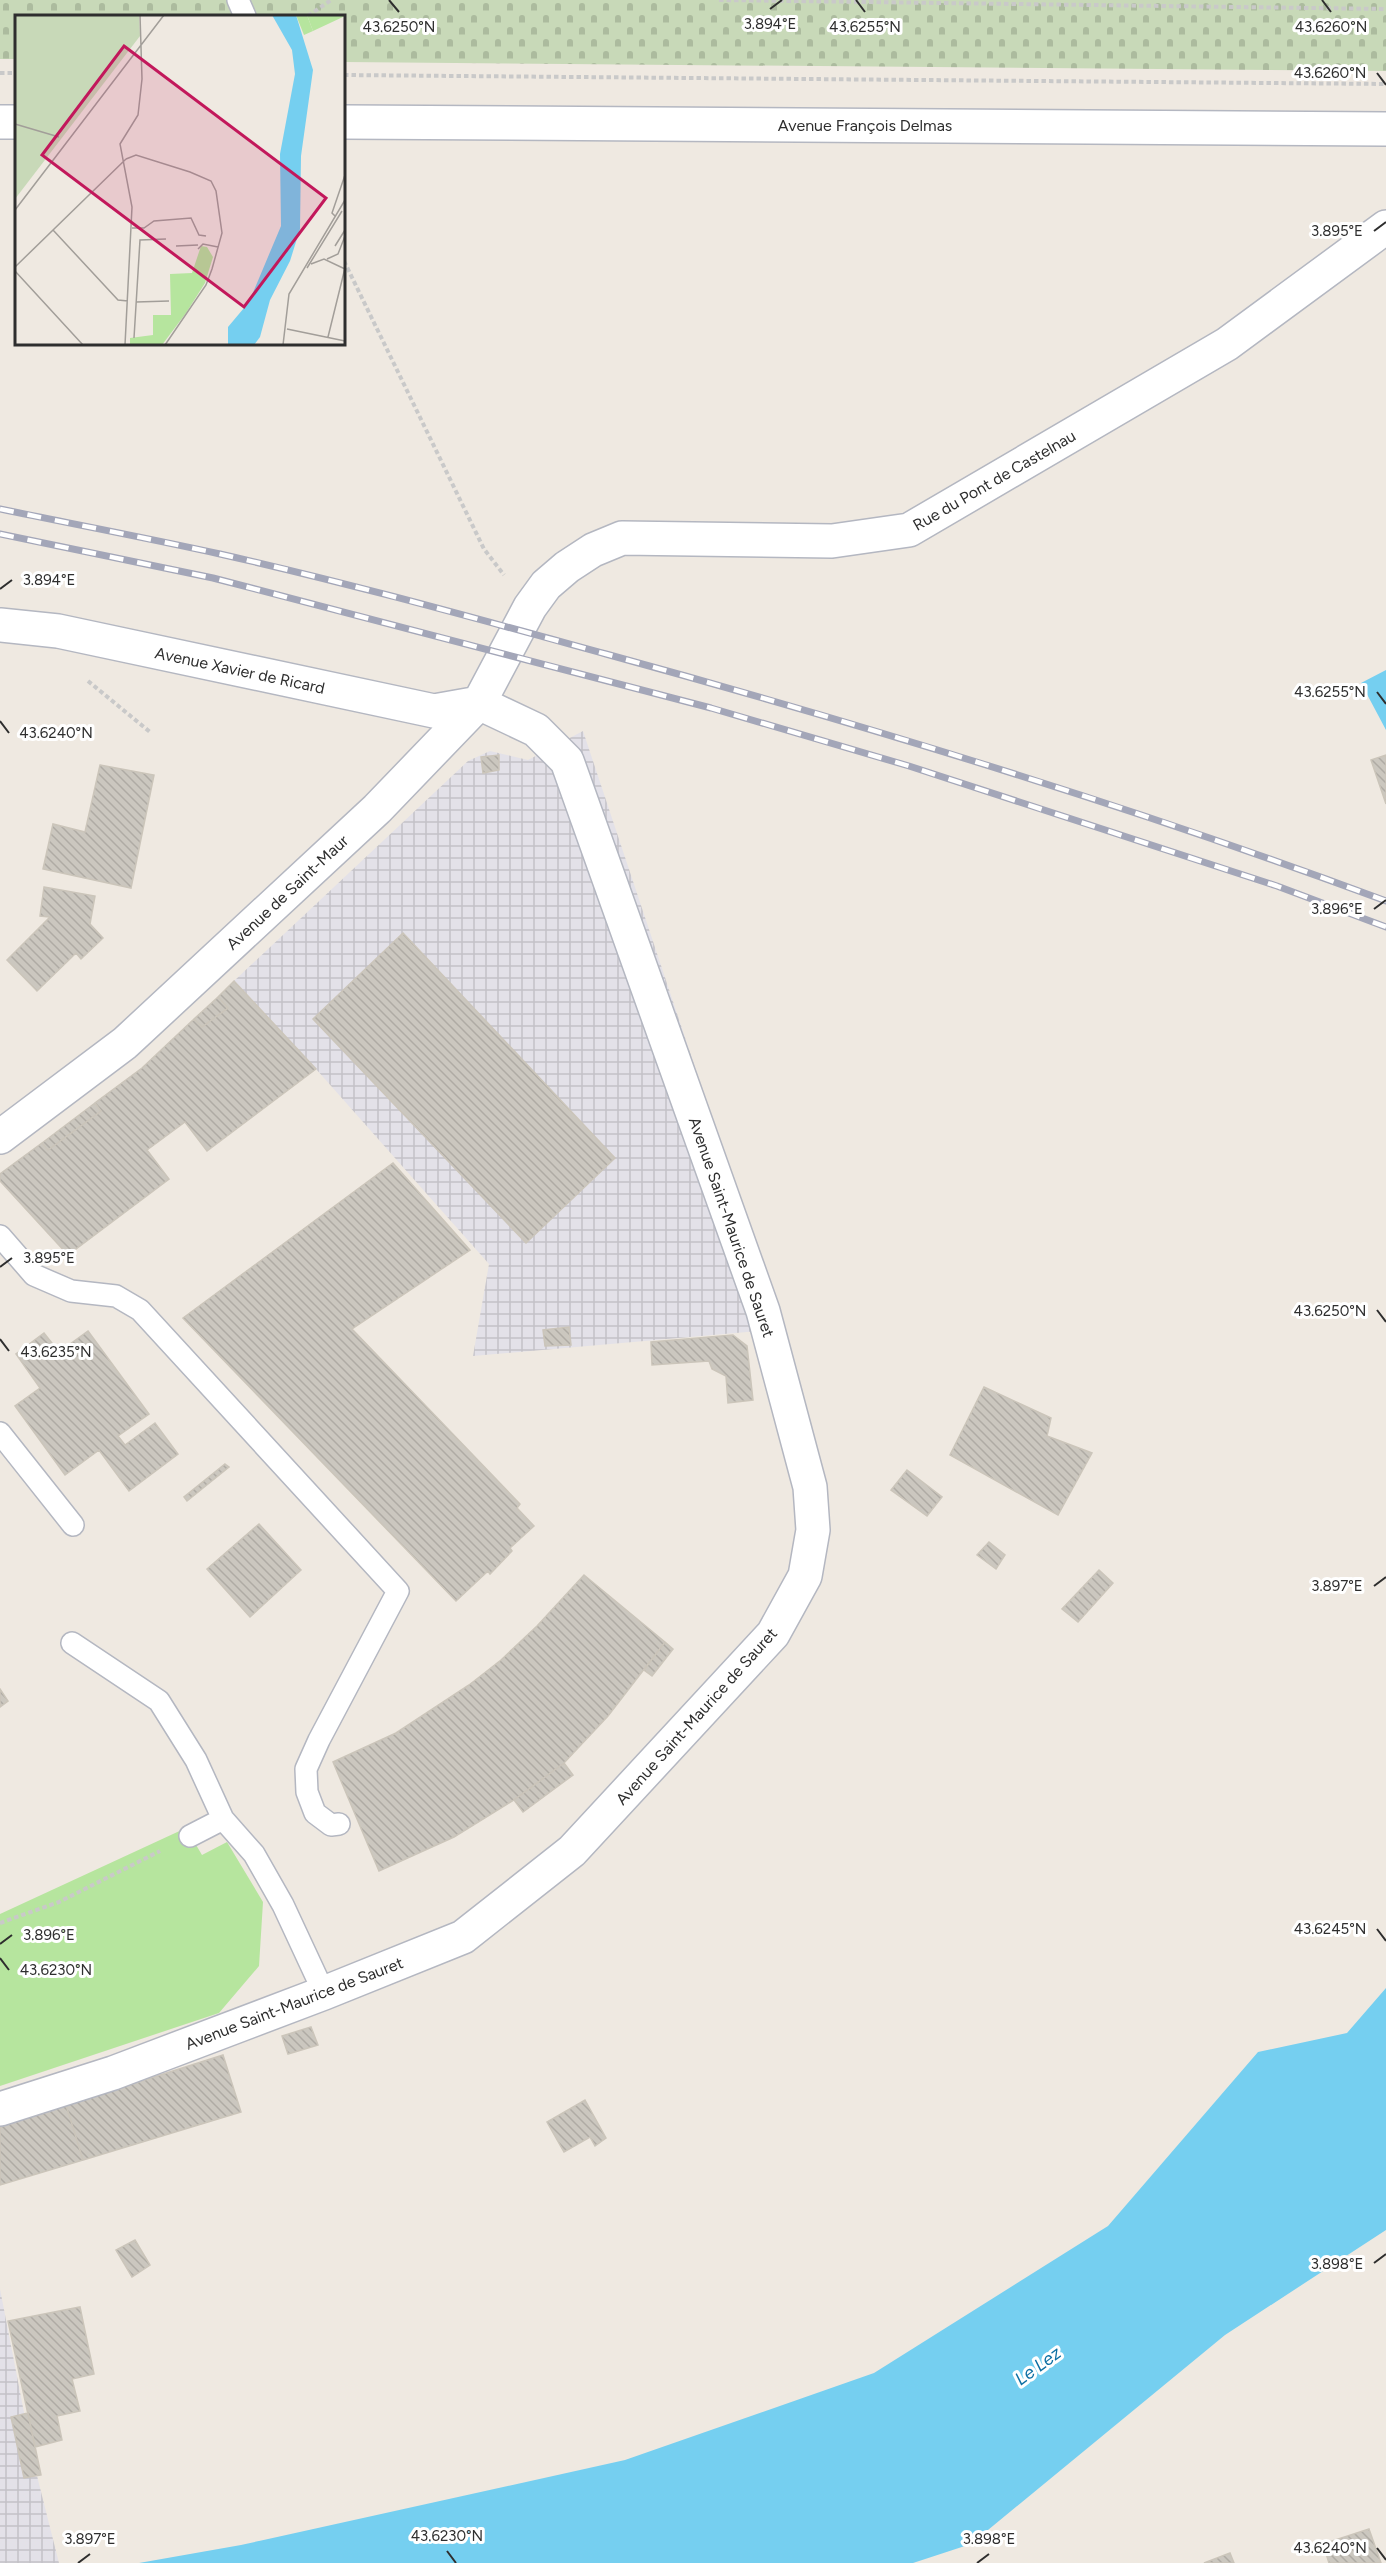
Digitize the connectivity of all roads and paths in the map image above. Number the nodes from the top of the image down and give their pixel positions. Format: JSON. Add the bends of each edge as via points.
{"nodes":[{"id":1,"x":238,"y":0,"type":"edge"},
{"id":2,"x":330,"y":0,"type":"edge"},
{"id":3,"x":719,"y":0,"type":"edge"},
{"id":4,"x":902,"y":2,"type":"edge"},
{"id":5,"x":1386,"y":9,"type":"edge"},
{"id":6,"x":245,"y":15,"type":"edge"},
{"id":7,"x":309,"y":15,"type":"edge"},
{"id":8,"x":345,"y":75,"type":"edge"},
{"id":9,"x":1386,"y":84,"type":"edge"},
{"id":10,"x":345,"y":122,"type":"edge"},
{"id":11,"x":1386,"y":129,"type":"edge"},
{"id":12,"x":1386,"y":227,"type":"edge"},
{"id":13,"x":345,"y":263,"type":"edge"},
{"id":14,"x":530,"y":607,"type":"junction"},
{"id":15,"x":0,"y":625,"type":"edge"},
{"id":16,"x":91,"y":682,"type":"dead end"},
{"id":17,"x":479,"y":704,"type":"junction"},
{"id":18,"x":150,"y":732,"type":"dead end"},
{"id":19,"x":0,"y":1137,"type":"edge"},
{"id":20,"x":0,"y":1236,"type":"edge"},
{"id":21,"x":0,"y":1433,"type":"edge"},
{"id":22,"x":74,"y":1525,"type":"dead end"},
{"id":23,"x":72,"y":1643,"type":"dead end"},
{"id":24,"x":223,"y":1819,"type":"junction"},
{"id":25,"x":339,"y":1824,"type":"dead end"},
{"id":26,"x":190,"y":1836,"type":"joint"},
{"id":27,"x":0,"y":1923,"type":"edge"},
{"id":28,"x":324,"y":1993,"type":"junction"},
{"id":29,"x":0,"y":2109,"type":"edge"}],
"edges":[{"from":1,"to":6,"type":"lane"},
{"from":2,"to":7,"type":"path"},
{"from":3,"to":4,"type":"path"},
{"from":4,"to":5,"type":"path"},
{"from":8,"to":9,"type":"path"},
{"from":10,"to":11,"type":"street","name":"Avenue François Delmas"},
{"from":12,"to":14,"type":"street","name":"Rue du Pont de Castelnau","via":[[1227,345],[909,530],[832,541],[621,538],[567,567],[546,585]]},
{"from":13,"to":14,"type":"path","via":[[484,549]]},
{"from":14,"to":17,"type":"street","name":"Avenue de Saint-Maur"},
{"from":15,"to":17,"type":"street","name":"Avenue Xavier de Ricard","via":[[58,631],[434,711]]},
{"from":16,"to":18,"type":"path"},
{"from":17,"to":19,"type":"street","name":"Avenue de Saint-Maur","via":[[377,809],[125,1043]]},
{"from":17,"to":28,"type":"street","name":"Avenue Saint-Maurice de Sauret","via":[[536,730],[567,761],[763,1311],[810,1487],[813,1530],[805,1575],[773,1634],[572,1851],[463,1936]]},
{"from":20,"to":25,"type":"lane","via":[[34,1275],[71,1291],[116,1296],[140,1311],[398,1591],[306,1769],[307,1792],[315,1813],[331,1825]]},
{"from":21,"to":22,"type":"lane"},
{"from":23,"to":24,"type":"lane","via":[[159,1701],[196,1760]]},
{"from":24,"to":26,"type":"lane"},
{"from":24,"to":28,"type":"lane","via":[[254,1854]]},
{"from":26,"to":27,"type":"path","via":[[59,1902]]},
{"from":28,"to":29,"type":"street","name":"Avenue Saint-Maurice de Sauret","via":[[113,2073]]}]}
